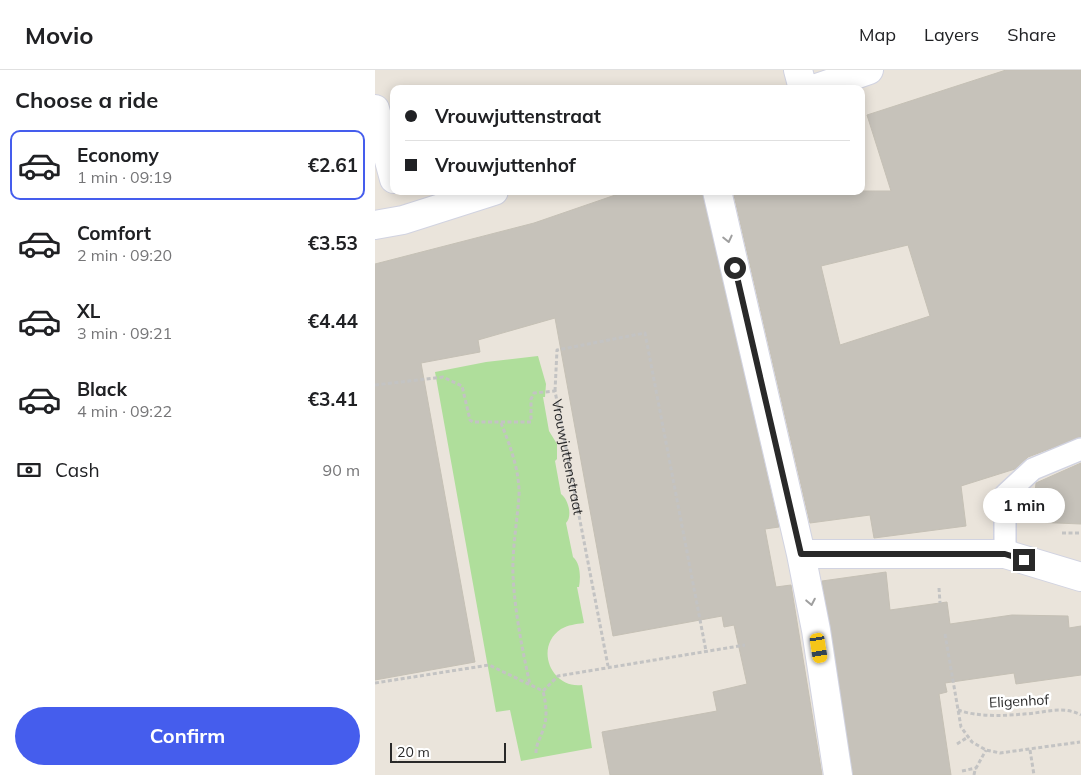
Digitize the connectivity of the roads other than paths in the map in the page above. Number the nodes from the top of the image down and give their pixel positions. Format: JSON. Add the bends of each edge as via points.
{"nodes":[{"id":1,"x":797,"y":70,"type":"edge"},
{"id":2,"x":869,"y":70,"type":"edge"},
{"id":3,"x":802,"y":85,"type":"edge"},
{"id":4,"x":826,"y":85,"type":"edge"},
{"id":5,"x":375,"y":110,"type":"edge"},
{"id":6,"x":390,"y":164,"type":"edge"},
{"id":7,"x":398,"y":195,"type":"edge"},
{"id":8,"x":481,"y":195,"type":"edge"},
{"id":9,"x":718,"y":195,"type":"edge"},
{"id":10,"x":403,"y":220,"type":"junction"},
{"id":11,"x":375,"y":225,"type":"edge"},
{"id":12,"x":1081,"y":449,"type":"edge"},
{"id":13,"x":801,"y":554,"type":"junction"},
{"id":14,"x":1005,"y":554,"type":"junction"},
{"id":15,"x":1081,"y":577,"type":"edge"},
{"id":16,"x":838,"y":775,"type":"edge"}],
"edges":[{"from":1,"to":3,"type":"street"},
{"from":2,"to":4,"type":"street"},
{"from":5,"to":6,"type":"street"},
{"from":7,"to":10,"type":"street"},
{"from":8,"to":10,"type":"street"},
{"from":9,"to":13,"type":"street","one_way":true},
{"from":10,"to":11,"type":"street"},
{"from":12,"to":14,"type":"lane","via":[[1033,469],[1005,495]]},
{"from":13,"to":14,"type":"street"},
{"from":13,"to":16,"type":"street","one_way":true,"via":[[817,630]]},
{"from":14,"to":15,"type":"street"}]}
